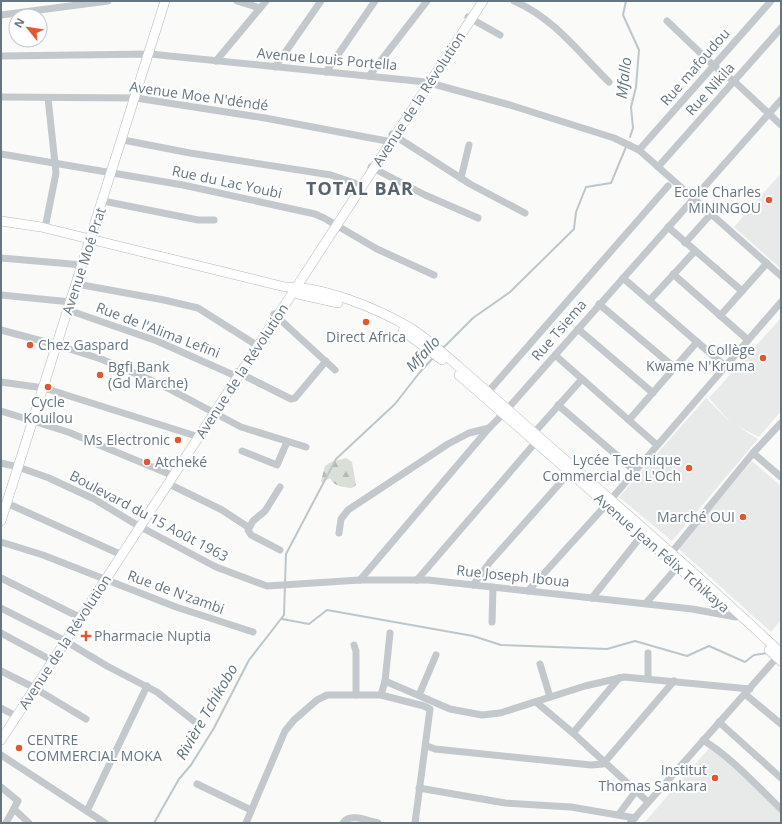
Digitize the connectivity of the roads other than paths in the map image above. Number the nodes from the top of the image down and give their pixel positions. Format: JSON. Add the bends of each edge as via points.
{"nodes":[{"id":1,"x":108,"y":1,"type":"edge"},
{"id":2,"x":166,"y":1,"type":"edge"},
{"id":3,"x":237,"y":1,"type":"edge"},
{"id":4,"x":266,"y":1,"type":"edge"},
{"id":5,"x":321,"y":1,"type":"edge"},
{"id":6,"x":375,"y":1,"type":"edge"},
{"id":7,"x":427,"y":1,"type":"edge"},
{"id":8,"x":478,"y":1,"type":"edge"},
{"id":9,"x":483,"y":1,"type":"edge"},
{"id":10,"x":514,"y":1,"type":"edge"},
{"id":11,"x":771,"y":1,"type":"edge"},
{"id":12,"x":260,"y":8,"type":"junction"},
{"id":13,"x":1,"y":15,"type":"edge"},
{"id":14,"x":469,"y":18,"type":"junction"},
{"id":15,"x":667,"y":21,"type":"dead end"},
{"id":16,"x":781,"y":28,"type":"edge"},
{"id":17,"x":500,"y":35,"type":"dead end"},
{"id":18,"x":150,"y":54,"type":"junction"},
{"id":19,"x":1,"y":56,"type":"edge"},
{"id":20,"x":216,"y":62,"type":"junction"},
{"id":21,"x":714,"y":66,"type":"junction"},
{"id":22,"x":275,"y":67,"type":"junction"},
{"id":23,"x":326,"y":72,"type":"junction"},
{"id":24,"x":369,"y":76,"type":"junction"},
{"id":25,"x":428,"y":82,"type":"junction"},
{"id":26,"x":608,"y":82,"type":"dead end"},
{"id":27,"x":734,"y":82,"type":"junction"},
{"id":28,"x":1,"y":97,"type":"edge"},
{"id":29,"x":48,"y":98,"type":"junction"},
{"id":30,"x":136,"y":98,"type":"junction"},
{"id":31,"x":781,"y":100,"type":"edge"},
{"id":32,"x":768,"y":113,"type":"junction"},
{"id":33,"x":781,"y":125,"type":"edge"},
{"id":34,"x":392,"y":138,"type":"junction"},
{"id":35,"x":123,"y":140,"type":"junction"},
{"id":36,"x":469,"y":145,"type":"dead end"},
{"id":37,"x":639,"y":150,"type":"junction"},
{"id":38,"x":1,"y":154,"type":"edge"},
{"id":39,"x":55,"y":163,"type":"junction"},
{"id":40,"x":658,"y":167,"type":"junction"},
{"id":41,"x":372,"y":168,"type":"junction"},
{"id":42,"x":112,"y":173,"type":"junction"},
{"id":43,"x":461,"y":178,"type":"junction"},
{"id":44,"x":361,"y":185,"type":"junction"},
{"id":45,"x":668,"y":186,"type":"dead end"},
{"id":46,"x":694,"y":198,"type":"junction"},
{"id":47,"x":103,"y":202,"type":"junction"},
{"id":48,"x":525,"y":213,"type":"dead end"},
{"id":49,"x":711,"y":214,"type":"junction"},
{"id":50,"x":478,"y":218,"type":"dead end"},
{"id":51,"x":214,"y":220,"type":"dead end"},
{"id":52,"x":1,"y":221,"type":"edge"},
{"id":53,"x":335,"y":224,"type":"junction"},
{"id":54,"x":668,"y":227,"type":"junction"},
{"id":55,"x":45,"y":228,"type":"junction"},
{"id":56,"x":91,"y":239,"type":"junction"},
{"id":57,"x":686,"y":243,"type":"junction"},
{"id":58,"x":694,"y":251,"type":"junction"},
{"id":59,"x":1,"y":258,"type":"edge"},
{"id":60,"x":767,"y":263,"type":"junction"},
{"id":61,"x":83,"y":265,"type":"junction"},
{"id":62,"x":673,"y":274,"type":"junction"},
{"id":63,"x":304,"y":275,"type":"junction"},
{"id":64,"x":434,"y":275,"type":"dead end"},
{"id":65,"x":781,"y":276,"type":"edge"},
{"id":66,"x":623,"y":278,"type":"junction"},
{"id":67,"x":77,"y":284,"type":"junction"},
{"id":68,"x":291,"y":289,"type":"junction"},
{"id":69,"x":742,"y":291,"type":"junction"},
{"id":70,"x":309,"y":293,"type":"junction"},
{"id":71,"x":1,"y":295,"type":"edge"},
{"id":72,"x":649,"y":300,"type":"junction"},
{"id":73,"x":781,"y":302,"type":"edge"},
{"id":74,"x":599,"y":304,"type":"junction"},
{"id":75,"x":286,"y":305,"type":"junction"},
{"id":76,"x":70,"y":306,"type":"junction"},
{"id":77,"x":276,"y":316,"type":"junction"},
{"id":78,"x":720,"y":316,"type":"junction"},
{"id":79,"x":578,"y":329,"type":"junction"},
{"id":80,"x":1,"y":330,"type":"edge"},
{"id":81,"x":748,"y":340,"type":"junction"},
{"id":82,"x":697,"y":342,"type":"junction"},
{"id":83,"x":57,"y":345,"type":"junction"},
{"id":84,"x":257,"y":345,"type":"junction"},
{"id":85,"x":555,"y":355,"type":"junction"},
{"id":86,"x":326,"y":361,"type":"junction"},
{"id":87,"x":724,"y":366,"type":"junction"},
{"id":88,"x":675,"y":368,"type":"junction"},
{"id":89,"x":335,"y":370,"type":"dead end"},
{"id":90,"x":237,"y":374,"type":"junction"},
{"id":91,"x":582,"y":379,"type":"junction"},
{"id":92,"x":1,"y":382,"type":"edge"},
{"id":93,"x":44,"y":388,"type":"junction"},
{"id":94,"x":488,"y":392,"type":"junction"},
{"id":95,"x":653,"y":393,"type":"junction"},
{"id":96,"x":558,"y":405,"type":"junction"},
{"id":97,"x":1,"y":411,"type":"edge"},
{"id":98,"x":213,"y":411,"type":"junction"},
{"id":99,"x":505,"y":412,"type":"junction"},
{"id":100,"x":33,"y":420,"type":"junction"},
{"id":101,"x":629,"y":420,"type":"junction"},
{"id":102,"x":781,"y":423,"type":"edge"},
{"id":103,"x":489,"y":428,"type":"junction"},
{"id":104,"x":534,"y":433,"type":"junction"},
{"id":105,"x":197,"y":436,"type":"junction"},
{"id":106,"x":287,"y":442,"type":"junction"},
{"id":107,"x":535,"y":443,"type":"junction"},
{"id":108,"x":658,"y":445,"type":"junction"},
{"id":109,"x":306,"y":447,"type":"dead end"},
{"id":110,"x":242,"y":451,"type":"dead end"},
{"id":111,"x":753,"y":453,"type":"junction"},
{"id":112,"x":1,"y":463,"type":"edge"},
{"id":113,"x":18,"y":467,"type":"junction"},
{"id":114,"x":636,"y":470,"type":"junction"},
{"id":115,"x":569,"y":473,"type":"junction"},
{"id":116,"x":172,"y":475,"type":"junction"},
{"id":117,"x":781,"y":477,"type":"edge"},
{"id":118,"x":169,"y":484,"type":"junction"},
{"id":119,"x":280,"y":487,"type":"dead end"},
{"id":120,"x":608,"y":502,"type":"junction"},
{"id":121,"x":3,"y":507,"type":"edge"},
{"id":122,"x":1,"y":521,"type":"edge"},
{"id":123,"x":139,"y":526,"type":"junction"},
{"id":124,"x":248,"y":527,"type":"junction"},
{"id":125,"x":339,"y":533,"type":"dead end"},
{"id":126,"x":642,"y":535,"type":"junction"},
{"id":127,"x":1,"y":542,"type":"edge"},
{"id":128,"x":280,"y":550,"type":"dead end"},
{"id":129,"x":672,"y":552,"type":"junction"},
{"id":130,"x":120,"y":554,"type":"junction"},
{"id":131,"x":680,"y":565,"type":"junction"},
{"id":132,"x":1,"y":578,"type":"edge"},
{"id":133,"x":104,"y":579,"type":"junction"},
{"id":134,"x":360,"y":580,"type":"junction"},
{"id":135,"x":417,"y":580,"type":"junction"},
{"id":136,"x":473,"y":585,"type":"junction"},
{"id":137,"x":287,"y":586,"type":"joint"},
{"id":138,"x":493,"y":587,"type":"junction"},
{"id":139,"x":528,"y":591,"type":"junction"},
{"id":140,"x":592,"y":598,"type":"junction"},
{"id":141,"x":646,"y":603,"type":"junction"},
{"id":142,"x":1,"y":608,"type":"edge"},
{"id":143,"x":79,"y":617,"type":"junction"},
{"id":144,"x":736,"y":617,"type":"junction"},
{"id":145,"x":492,"y":622,"type":"dead end"},
{"id":146,"x":253,"y":632,"type":"dead end"},
{"id":147,"x":1,"y":633,"type":"edge"},
{"id":148,"x":390,"y":633,"type":"dead end"},
{"id":149,"x":64,"y":640,"type":"junction"},
{"id":150,"x":354,"y":645,"type":"dead end"},
{"id":151,"x":648,"y":653,"type":"dead end"},
{"id":152,"x":436,"y":655,"type":"dead end"},
{"id":153,"x":780,"y":655,"type":"edge"},
{"id":154,"x":51,"y":660,"type":"junction"},
{"id":155,"x":540,"y":664,"type":"dead end"},
{"id":156,"x":1,"y":671,"type":"edge"},
{"id":157,"x":619,"y":678,"type":"junction"},
{"id":158,"x":648,"y":679,"type":"junction"},
{"id":159,"x":385,"y":681,"type":"junction"},
{"id":160,"x":674,"y":681,"type":"junction"},
{"id":161,"x":147,"y":686,"type":"junction"},
{"id":162,"x":33,"y":687,"type":"junction"},
{"id":163,"x":748,"y":692,"type":"junction"},
{"id":164,"x":356,"y":695,"type":"junction"},
{"id":165,"x":381,"y":695,"type":"junction"},
{"id":166,"x":419,"y":695,"type":"junction"},
{"id":167,"x":550,"y":697,"type":"junction"},
{"id":168,"x":536,"y":702,"type":"junction"},
{"id":169,"x":1,"y":708,"type":"edge"},
{"id":170,"x":14,"y":715,"type":"junction"},
{"id":171,"x":86,"y":719,"type":"dead end"},
{"id":172,"x":719,"y":722,"type":"junction"},
{"id":173,"x":781,"y":724,"type":"edge"},
{"id":174,"x":199,"y":725,"type":"dead end"},
{"id":175,"x":1,"y":732,"type":"edge"},
{"id":176,"x":573,"y":733,"type":"junction"},
{"id":177,"x":1,"y":740,"type":"edge"},
{"id":178,"x":703,"y":740,"type":"junction"},
{"id":179,"x":427,"y":746,"type":"junction"},
{"id":180,"x":1,"y":755,"type":"edge"},
{"id":181,"x":605,"y":763,"type":"junction"},
{"id":182,"x":781,"y":778,"type":"edge"},
{"id":183,"x":197,"y":784,"type":"dead end"},
{"id":184,"x":1,"y":787,"type":"edge"},
{"id":185,"x":419,"y":788,"type":"junction"},
{"id":186,"x":636,"y":791,"type":"junction"},
{"id":187,"x":648,"y":802,"type":"junction"},
{"id":188,"x":781,"y":809,"type":"edge"},
{"id":189,"x":15,"y":810,"type":"junction"},
{"id":190,"x":251,"y":810,"type":"junction"},
{"id":191,"x":87,"y":811,"type":"junction"},
{"id":192,"x":619,"y":814,"type":"junction"},
{"id":193,"x":632,"y":820,"type":"edge"},
{"id":194,"x":6,"y":823,"type":"edge"},
{"id":195,"x":29,"y":823,"type":"edge"},
{"id":196,"x":105,"y":823,"type":"edge"},
{"id":197,"x":246,"y":823,"type":"edge"},
{"id":198,"x":343,"y":823,"type":"edge"},
{"id":199,"x":378,"y":823,"type":"edge"},
{"id":200,"x":416,"y":823,"type":"edge"}],
"edges":[{"from":1,"to":13,"type":"street"},
{"from":2,"to":18,"type":"street","name":"Avenue Moé Prat"},
{"from":3,"to":12,"type":"street"},
{"from":4,"to":12,"type":"street"},
{"from":5,"to":22,"type":"street"},
{"from":6,"to":23,"type":"street"},
{"from":7,"to":24,"type":"street"},
{"from":8,"to":14,"type":"street","name":"Avenue de la Révolution"},
{"from":9,"to":14,"type":"street","name":"Avenue de la Révolution"},
{"from":10,"to":26,"type":"street","via":[[545,19],[565,35]]},
{"from":11,"to":21,"type":"street","name":"Rue mafoudou"},
{"from":12,"to":20,"type":"street"},
{"from":14,"to":17,"type":"street"},
{"from":14,"to":25,"type":"street","name":"Avenue de la Révolution"},
{"from":15,"to":21,"type":"street"},
{"from":16,"to":27,"type":"street","name":"Rue Nikila"},
{"from":18,"to":19,"type":"street","name":"Avenue Louis Portella"},
{"from":18,"to":20,"type":"street","name":"Avenue Louis Portella"},
{"from":18,"to":30,"type":"street","name":"Avenue Moé Prat"},
{"from":20,"to":22,"type":"street","name":"Avenue Louis Portella"},
{"from":21,"to":27,"type":"street"},
{"from":21,"to":37,"type":"street","name":"Rue mafoudou"},
{"from":22,"to":23,"type":"street","name":"Avenue Louis Portella"},
{"from":23,"to":24,"type":"street","name":"Avenue Louis Portella"},
{"from":24,"to":25,"type":"street","name":"Avenue Louis Portella"},
{"from":25,"to":34,"type":"street","name":"Avenue de la Révolution"},
{"from":25,"to":37,"type":"street","name":"Avenue Louis Portella","via":[[607,136]]},
{"from":27,"to":32,"type":"street"},
{"from":27,"to":40,"type":"street","name":"Rue Nikila"},
{"from":28,"to":29,"type":"street","name":"Avenue Moe N'déndé"},
{"from":29,"to":30,"type":"street","name":"Avenue Moe N'déndé"},
{"from":29,"to":39,"type":"street"},
{"from":30,"to":34,"type":"street","name":"Avenue Moe N'déndé"},
{"from":30,"to":35,"type":"street","name":"Avenue Moé Prat"},
{"from":31,"to":32,"type":"street","name":"Rue Tsiema"},
{"from":32,"to":33,"type":"street"},
{"from":32,"to":46,"type":"street","name":"Rue Tsiema"},
{"from":34,"to":41,"type":"street","name":"Avenue de la Révolution"},
{"from":34,"to":43,"type":"street","name":"Avenue Moe N'déndé"},
{"from":35,"to":42,"type":"street","name":"Avenue Moé Prat"},
{"from":35,"to":44,"type":"street","via":[[309,171],[339,177]]},
{"from":36,"to":43,"type":"street"},
{"from":37,"to":40,"type":"street","name":"Avenue Louis Portella"},
{"from":38,"to":39,"type":"street","name":"Rue du Lac Youbi"},
{"from":39,"to":42,"type":"street","name":"Rue du Lac Youbi"},
{"from":39,"to":55,"type":"street","via":[[56,173]]},
{"from":40,"to":46,"type":"street","name":"Avenue Louis Portella"},
{"from":41,"to":44,"type":"street","name":"Avenue de la Révolution"},
{"from":41,"to":50,"type":"street","via":[[432,199]]},
{"from":42,"to":47,"type":"street","name":"Avenue Moé Prat"},
{"from":42,"to":53,"type":"street","name":"Rue du Lac Youbi","via":[[183,185],[315,214]]},
{"from":43,"to":48,"type":"street","name":"Avenue Moe N'déndé"},
{"from":44,"to":53,"type":"street","name":"Avenue de la Révolution"},
{"from":45,"to":94,"type":"street"},
{"from":46,"to":49,"type":"street","name":"Avenue Louis Portella"},
{"from":46,"to":54,"type":"street","name":"Rue Tsiema"},
{"from":47,"to":51,"type":"street","via":[[198,220]]},
{"from":47,"to":56,"type":"street","name":"Avenue Moé Prat"},
{"from":49,"to":57,"type":"street"},
{"from":49,"to":60,"type":"street","name":"Avenue Louis Portella"},
{"from":52,"to":55,"type":"street","name":"Avenue Jean Félix Tchikaya"},
{"from":53,"to":63,"type":"street","name":"Avenue de la Révolution"},
{"from":53,"to":64,"type":"street","name":"Rue du Lac Youbi","via":[[376,249]]},
{"from":53,"to":68,"type":"street","name":"Avenue de la Révolution"},
{"from":54,"to":57,"type":"street"},
{"from":54,"to":66,"type":"street","name":"Rue Tsiema"},
{"from":55,"to":56,"type":"street","name":"Avenue Jean Félix Tchikaya"},
{"from":56,"to":61,"type":"street","name":"Avenue Moé Prat"},
{"from":56,"to":68,"type":"street","name":"Avenue Jean Félix Tchikaya"},
{"from":57,"to":58,"type":"street"},
{"from":58,"to":62,"type":"street"},
{"from":58,"to":69,"type":"street"},
{"from":59,"to":61,"type":"street"},
{"from":60,"to":65,"type":"street","name":"Avenue Louis Portella"},
{"from":60,"to":69,"type":"street"},
{"from":61,"to":67,"type":"street","name":"Avenue Moé Prat"},
{"from":62,"to":72,"type":"street"},
{"from":62,"to":78,"type":"street"},
{"from":63,"to":68,"type":"street","name":"Avenue de la Révolution"},
{"from":63,"to":70,"type":"street"},
{"from":66,"to":72,"type":"street"},
{"from":66,"to":74,"type":"street","name":"Rue Tsiema"},
{"from":67,"to":76,"type":"street","name":"Avenue Moé Prat"},
{"from":67,"to":84,"type":"street","via":[[198,308]]},
{"from":68,"to":70,"type":"street","name":"Avenue Jean Félix Tchikaya"},
{"from":68,"to":75,"type":"street","name":"Avenue de la Révolution"},
{"from":68,"to":77,"type":"street","name":"Avenue de la Révolution"},
{"from":69,"to":78,"type":"street"},
{"from":70,"to":75,"type":"street"},
{"from":70,"to":94,"type":"street","name":"Avenue Jean Félix Tchikaya","via":[[356,302],[411,328]]},
{"from":70,"to":99,"type":"street","name":"Avenue Jean Félix Tchikaya","via":[[364,311],[408,334]]},
{"from":71,"to":76,"type":"street","name":"Rue de l'Alima Lefini"},
{"from":72,"to":82,"type":"street"},
{"from":73,"to":81,"type":"street"},
{"from":74,"to":79,"type":"street","name":"Rue Tsiema"},
{"from":74,"to":88,"type":"street"},
{"from":75,"to":77,"type":"street","name":"Avenue de la Révolution"},
{"from":76,"to":83,"type":"street","name":"Avenue Moé Prat"},
{"from":76,"to":90,"type":"street","name":"Rue de l'Alima Lefini"},
{"from":77,"to":84,"type":"street","name":"Avenue de la Révolution"},
{"from":77,"to":86,"type":"street"},
{"from":78,"to":81,"type":"street"},
{"from":79,"to":85,"type":"street","name":"Rue Tsiema"},
{"from":79,"to":95,"type":"street"},
{"from":80,"to":83,"type":"street"},
{"from":81,"to":87,"type":"street"},
{"from":82,"to":87,"type":"street"},
{"from":82,"to":88,"type":"street"},
{"from":83,"to":93,"type":"street","name":"Avenue Moé Prat"},
{"from":83,"to":98,"type":"street","via":[[160,384]]},
{"from":84,"to":90,"type":"street","name":"Avenue de la Révolution"},
{"from":85,"to":91,"type":"street"},
{"from":85,"to":99,"type":"street","name":"Rue Tsiema"},
{"from":86,"to":89,"type":"street"},
{"from":86,"to":90,"type":"street","name":"Rue de l'Alima Lefini","via":[[295,398],[291,399]]},
{"from":87,"to":108,"type":"street"},
{"from":88,"to":95,"type":"street"},
{"from":90,"to":98,"type":"street","name":"Avenue de la Révolution"},
{"from":91,"to":96,"type":"street"},
{"from":91,"to":101,"type":"street"},
{"from":92,"to":93,"type":"street"},
{"from":93,"to":100,"type":"street","name":"Avenue Moé Prat"},
{"from":93,"to":105,"type":"street"},
{"from":94,"to":99,"type":"street","name":"Avenue Jean Félix Tchikaya"},
{"from":95,"to":101,"type":"street"},
{"from":96,"to":104,"type":"street"},
{"from":96,"to":114,"type":"street"},
{"from":97,"to":100,"type":"street"},
{"from":98,"to":105,"type":"street","name":"Avenue de la Révolution"},
{"from":98,"to":106,"type":"street","via":[[241,427]]},
{"from":99,"to":103,"type":"street","name":"Rue Tsiema"},
{"from":99,"to":104,"type":"street","name":"Avenue Jean Félix Tchikaya"},
{"from":99,"to":107,"type":"street","name":"Avenue Jean Félix Tchikaya"},
{"from":100,"to":113,"type":"street","name":"Avenue Moé Prat"},
{"from":100,"to":116,"type":"street"},
{"from":101,"to":108,"type":"street"},
{"from":102,"to":111,"type":"street"},
{"from":103,"to":125,"type":"street","via":[[469,433],[448,444],[348,510],[342,519]]},
{"from":103,"to":134,"type":"street","name":"Rue Tsiema"},
{"from":104,"to":120,"type":"street","name":"Avenue Jean Félix Tchikaya"},
{"from":105,"to":116,"type":"street","name":"Avenue de la Révolution"},
{"from":106,"to":109,"type":"street"},
{"from":106,"to":110,"type":"street","via":[[277,465]]},
{"from":107,"to":115,"type":"street","name":"Avenue Jean Félix Tchikaya"},
{"from":107,"to":135,"type":"street"},
{"from":108,"to":114,"type":"street"},
{"from":111,"to":117,"type":"street"},
{"from":111,"to":129,"type":"street"},
{"from":112,"to":113,"type":"street","name":"Boulevard du 15 Août 1963"},
{"from":113,"to":121,"type":"street","name":"Avenue Moé Prat"},
{"from":113,"to":123,"type":"street","name":"Boulevard du 15 Août 1963","via":[[94,499]]},
{"from":114,"to":120,"type":"street"},
{"from":115,"to":120,"type":"street","name":"Avenue Jean Félix Tchikaya"},
{"from":115,"to":136,"type":"street","via":[[490,562]]},
{"from":116,"to":118,"type":"street","name":"Avenue de la Révolution"},
{"from":116,"to":123,"type":"street","name":"Avenue de la Révolution"},
{"from":118,"to":123,"type":"street","name":"Avenue de la Révolution"},
{"from":118,"to":124,"type":"street","via":[[222,510]]},
{"from":119,"to":124,"type":"street","via":[[266,511]]},
{"from":120,"to":126,"type":"street","name":"Avenue Jean Félix Tchikaya"},
{"from":120,"to":129,"type":"street","name":"Avenue Jean Félix Tchikaya"},
{"from":120,"to":139,"type":"street"},
{"from":121,"to":122,"type":"street","name":"Avenue Moé Prat"},
{"from":121,"to":130,"type":"street","via":[[11,505]]},
{"from":123,"to":130,"type":"street","name":"Avenue de la Révolution"},
{"from":123,"to":137,"type":"street","name":"Boulevard du 15 Août 1963","via":[[228,573],[266,586]]},
{"from":124,"to":128,"type":"street","via":[[251,535]]},
{"from":126,"to":131,"type":"street","name":"Avenue Jean Félix Tchikaya"},
{"from":126,"to":140,"type":"street"},
{"from":127,"to":133,"type":"street","name":"Rue de N'zambi"},
{"from":129,"to":131,"type":"street","name":"Avenue Jean Félix Tchikaya"},
{"from":130,"to":133,"type":"street","name":"Avenue de la Révolution"},
{"from":131,"to":141,"type":"street"},
{"from":131,"to":144,"type":"street","name":"Avenue Jean Félix Tchikaya"},
{"from":131,"to":153,"type":"street","name":"Avenue Jean Félix Tchikaya"},
{"from":132,"to":143,"type":"street"},
{"from":133,"to":143,"type":"street","name":"Avenue de la Révolution"},
{"from":133,"to":146,"type":"street","name":"Rue de N'zambi"},
{"from":134,"to":135,"type":"street","name":"Rue Joseph Iboua"},
{"from":134,"to":137,"type":"street","name":"Rue Joseph Iboua"},
{"from":135,"to":136,"type":"street","name":"Rue Joseph Iboua"},
{"from":136,"to":138,"type":"street","name":"Rue Joseph Iboua"},
{"from":138,"to":139,"type":"street","name":"Rue Joseph Iboua"},
{"from":138,"to":145,"type":"street"},
{"from":139,"to":140,"type":"street","name":"Rue Joseph Iboua"},
{"from":140,"to":141,"type":"street","name":"Rue Joseph Iboua"},
{"from":141,"to":144,"type":"street","name":"Rue Joseph Iboua"},
{"from":142,"to":149,"type":"street"},
{"from":143,"to":149,"type":"street","name":"Avenue de la Révolution"},
{"from":144,"to":153,"type":"street","name":"Avenue Jean Félix Tchikaya"},
{"from":147,"to":154,"type":"street"},
{"from":148,"to":159,"type":"street"},
{"from":149,"to":154,"type":"street","name":"Avenue de la Révolution"},
{"from":149,"to":161,"type":"street"},
{"from":150,"to":164,"type":"street"},
{"from":151,"to":158,"type":"street"},
{"from":152,"to":166,"type":"street"},
{"from":153,"to":163,"type":"street"},
{"from":154,"to":162,"type":"street","name":"Avenue de la Révolution"},
{"from":155,"to":167,"type":"street"},
{"from":156,"to":162,"type":"street"},
{"from":157,"to":158,"type":"street"},
{"from":157,"to":167,"type":"street"},
{"from":157,"to":176,"type":"street"},
{"from":158,"to":160,"type":"street"},
{"from":159,"to":165,"type":"street"},
{"from":159,"to":166,"type":"street"},
{"from":160,"to":163,"type":"street"},
{"from":160,"to":181,"type":"street"},
{"from":161,"to":174,"type":"street"},
{"from":161,"to":191,"type":"street"},
{"from":162,"to":170,"type":"street","name":"Avenue de la Révolution"},
{"from":162,"to":171,"type":"street"},
{"from":163,"to":172,"type":"street"},
{"from":163,"to":173,"type":"street"},
{"from":164,"to":165,"type":"street"},
{"from":164,"to":190,"type":"street","via":[[327,695],[317,700],[294,720],[276,748]]},
{"from":165,"to":179,"type":"street","via":[[430,709]]},
{"from":166,"to":168,"type":"street","via":[[450,709],[482,716]]},
{"from":167,"to":168,"type":"street"},
{"from":168,"to":176,"type":"street"},
{"from":169,"to":170,"type":"street"},
{"from":170,"to":175,"type":"street","name":"Avenue de la Révolution"},
{"from":170,"to":177,"type":"street","name":"Avenue de la Révolution"},
{"from":172,"to":178,"type":"street"},
{"from":172,"to":182,"type":"street"},
{"from":176,"to":181,"type":"street"},
{"from":178,"to":187,"type":"street"},
{"from":178,"to":188,"type":"street","via":[[747,776]]},
{"from":179,"to":181,"type":"street","via":[[591,765]]},
{"from":179,"to":185,"type":"street"},
{"from":180,"to":191,"type":"street"},
{"from":181,"to":186,"type":"street"},
{"from":183,"to":190,"type":"street"},
{"from":184,"to":189,"type":"street","via":[[18,801]]},
{"from":185,"to":192,"type":"street","via":[[505,802]]},
{"from":185,"to":200,"type":"street"},
{"from":186,"to":187,"type":"street"},
{"from":186,"to":192,"type":"street"},
{"from":187,"to":193,"type":"street"},
{"from":189,"to":194,"type":"street"},
{"from":189,"to":195,"type":"street"},
{"from":190,"to":197,"type":"street"},
{"from":191,"to":196,"type":"street"},
{"from":192,"to":193,"type":"street"},
{"from":198,"to":199,"type":"street","via":[[351,817]]}]}
